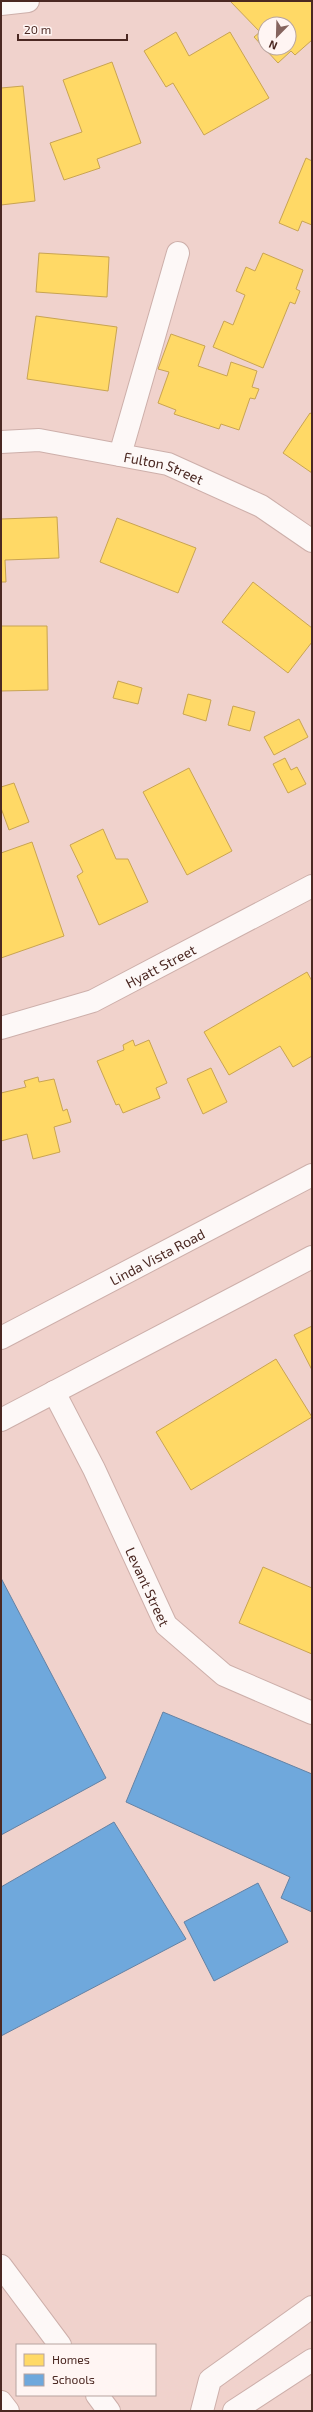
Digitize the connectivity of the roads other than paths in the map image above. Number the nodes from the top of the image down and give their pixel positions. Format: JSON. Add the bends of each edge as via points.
{"nodes":[{"id":1,"x":28,"y":1,"type":"edge"},
{"id":2,"x":1,"y":4,"type":"edge"},
{"id":3,"x":178,"y":253,"type":"dead end"},
{"id":4,"x":1,"y":442,"type":"edge"},
{"id":5,"x":120,"y":455,"type":"junction"},
{"id":6,"x":312,"y":541,"type":"edge"},
{"id":7,"x":312,"y":886,"type":"edge"},
{"id":8,"x":1,"y":1028,"type":"edge"},
{"id":9,"x":312,"y":1174,"type":"edge"},
{"id":10,"x":312,"y":1257,"type":"edge"},
{"id":11,"x":1,"y":1338,"type":"edge"},
{"id":12,"x":54,"y":1392,"type":"junction"},
{"id":13,"x":1,"y":1420,"type":"edge"},
{"id":14,"x":312,"y":1713,"type":"edge"},
{"id":15,"x":1,"y":2266,"type":"edge"},
{"id":16,"x":312,"y":2308,"type":"edge"},
{"id":17,"x":59,"y":2344,"type":"edge"},
{"id":18,"x":312,"y":2360,"type":"edge"},
{"id":19,"x":98,"y":2396,"type":"edge"},
{"id":20,"x":1,"y":2402,"type":"edge"},
{"id":21,"x":8,"y":2411,"type":"edge"},
{"id":22,"x":109,"y":2411,"type":"edge"},
{"id":23,"x":202,"y":2411,"type":"edge"},
{"id":24,"x":234,"y":2411,"type":"edge"}],
"edges":[{"from":1,"to":2,"type":"street"},
{"from":3,"to":5,"type":"street"},
{"from":4,"to":5,"type":"street","name":"Fulton Street","via":[[39,440]]},
{"from":5,"to":6,"type":"street","name":"Fulton Street","via":[[168,464],[261,506]]},
{"from":7,"to":8,"type":"street","name":"Hyatt Street","via":[[93,1001]]},
{"from":9,"to":11,"type":"street","name":"Linda Vista Road"},
{"from":10,"to":12,"type":"street"},
{"from":12,"to":13,"type":"street"},
{"from":12,"to":14,"type":"street","name":"Levant Street","via":[[94,1470],[166,1626],[224,1675]]},
{"from":15,"to":17,"type":"street"},
{"from":16,"to":23,"type":"street","via":[[210,2380]]},
{"from":18,"to":24,"type":"street"},
{"from":19,"to":22,"type":"street"},
{"from":20,"to":21,"type":"street"}]}
